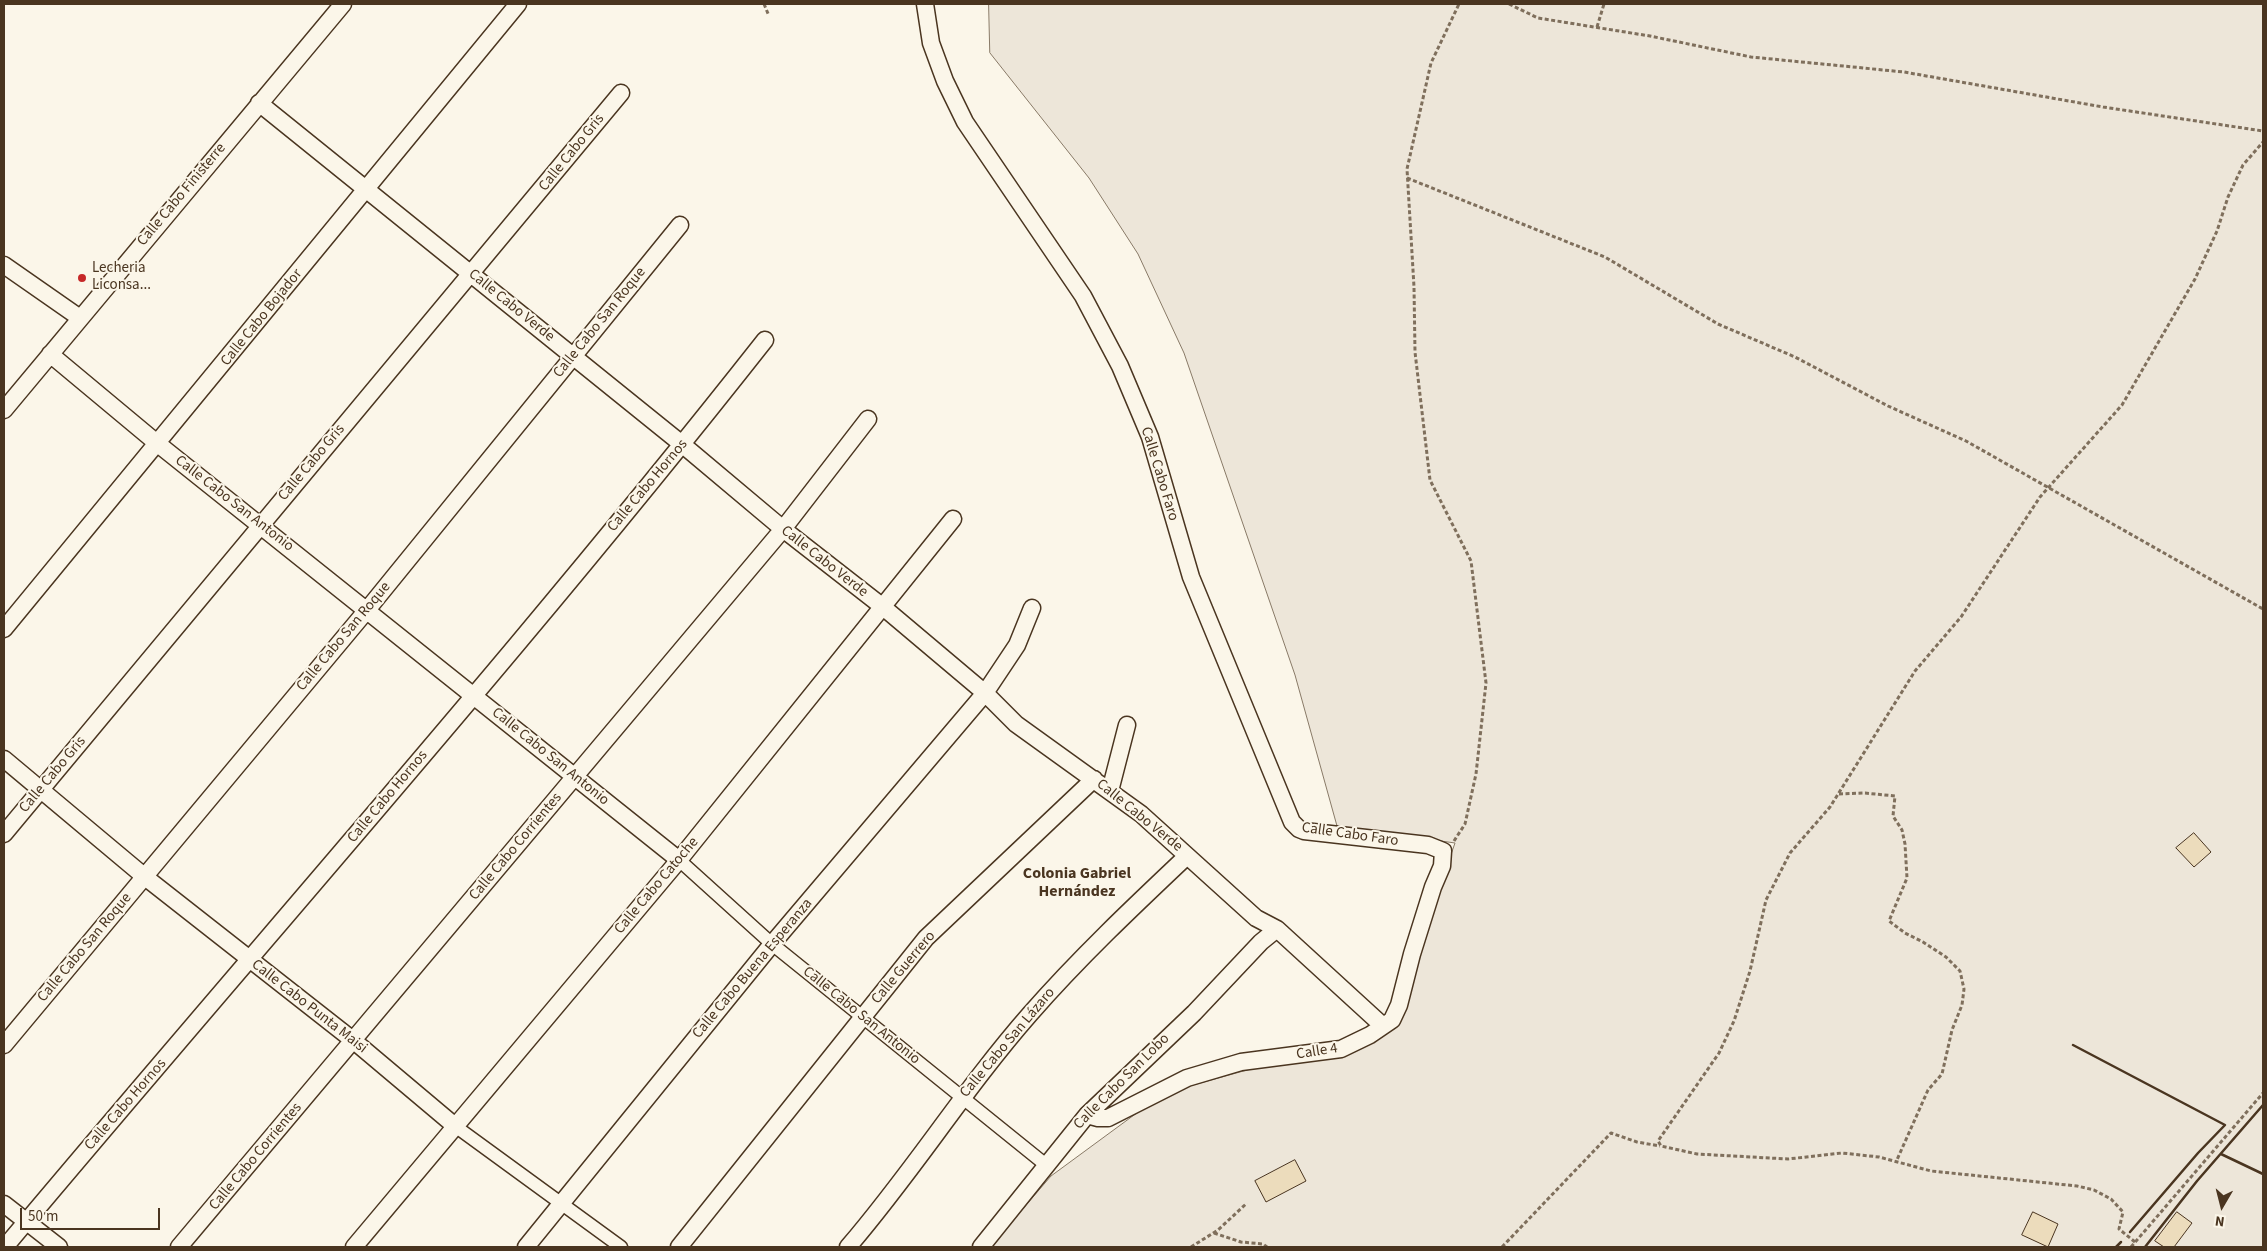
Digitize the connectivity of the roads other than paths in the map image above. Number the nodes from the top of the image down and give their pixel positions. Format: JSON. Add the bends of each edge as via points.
{"nodes":[{"id":1,"x":343,"y":4,"type":"edge"},
{"id":2,"x":518,"y":4,"type":"edge"},
{"id":3,"x":925,"y":4,"type":"edge"},
{"id":4,"x":621,"y":93,"type":"dead end"},
{"id":5,"x":259,"y":103,"type":"junction"},
{"id":6,"x":366,"y":191,"type":"junction"},
{"id":7,"x":680,"y":225,"type":"dead end"},
{"id":8,"x":4,"y":265,"type":"edge"},
{"id":9,"x":472,"y":274,"type":"junction"},
{"id":10,"x":80,"y":318,"type":"junction"},
{"id":11,"x":765,"y":340,"type":"dead end"},
{"id":12,"x":50,"y":354,"type":"junction"},
{"id":13,"x":572,"y":356,"type":"junction"},
{"id":14,"x":4,"y":410,"type":"edge"},
{"id":15,"x":868,"y":419,"type":"dead end"},
{"id":16,"x":158,"y":444,"type":"junction"},
{"id":17,"x":683,"y":445,"type":"junction"},
{"id":18,"x":953,"y":519,"type":"dead end"},
{"id":19,"x":260,"y":524,"type":"junction"},
{"id":20,"x":783,"y":529,"type":"junction"},
{"id":21,"x":883,"y":607,"type":"junction"},
{"id":22,"x":1032,"y":608,"type":"dead end"},
{"id":23,"x":367,"y":610,"type":"junction"},
{"id":24,"x":4,"y":629,"type":"edge"},
{"id":25,"x":985,"y":693,"type":"junction"},
{"id":26,"x":474,"y":695,"type":"junction"},
{"id":27,"x":1126,"y":725,"type":"dead end"},
{"id":28,"x":4,"y":759,"type":"edge"},
{"id":29,"x":574,"y":778,"type":"junction"},
{"id":30,"x":1094,"y":778,"type":"junction"},
{"id":31,"x":41,"y":789,"type":"junction"},
{"id":32,"x":1110,"y":791,"type":"junction"},
{"id":33,"x":4,"y":834,"type":"edge"},
{"id":34,"x":1443,"y":855,"type":"joint"},
{"id":35,"x":1187,"y":856,"type":"junction"},
{"id":36,"x":679,"y":860,"type":"junction"},
{"id":37,"x":145,"y":877,"type":"junction"},
{"id":38,"x":1277,"y":929,"type":"junction"},
{"id":39,"x":772,"y":944,"type":"junction"},
{"id":40,"x":250,"y":960,"type":"junction"},
{"id":41,"x":862,"y":1018,"type":"junction"},
{"id":42,"x":1383,"y":1026,"type":"junction"},
{"id":43,"x":354,"y":1041,"type":"junction"},
{"id":44,"x":4,"y":1045,"type":"edge"},
{"id":45,"x":961,"y":1098,"type":"junction"},
{"id":46,"x":1093,"y":1116,"type":"junction"},
{"id":47,"x":455,"y":1126,"type":"junction"},
{"id":48,"x":1046,"y":1165,"type":"junction"},
{"id":49,"x":561,"y":1203,"type":"junction"},
{"id":50,"x":4,"y":1204,"type":"edge"},
{"id":51,"x":26,"y":1222,"type":"junction"},
{"id":52,"x":5,"y":1247,"type":"edge"},
{"id":53,"x":59,"y":1247,"type":"edge"},
{"id":54,"x":179,"y":1247,"type":"edge"},
{"id":55,"x":354,"y":1247,"type":"edge"},
{"id":56,"x":526,"y":1247,"type":"edge"},
{"id":57,"x":620,"y":1247,"type":"edge"},
{"id":58,"x":679,"y":1247,"type":"edge"},
{"id":59,"x":848,"y":1247,"type":"edge"},
{"id":60,"x":981,"y":1247,"type":"edge"}],
"edges":[{"from":1,"to":5,"type":"street","name":"Calle Cabo Finisterre"},
{"from":2,"to":6,"type":"street","name":"Calle Cabo Bojador"},
{"from":3,"to":34,"type":"street","name":"Calle Cabo Faro","via":[[930,43],[965,122],[1083,296],[1120,366],[1150,436],[1191,577],[1292,822],[1304,831],[1428,845]]},
{"from":4,"to":9,"type":"street","name":"Calle Cabo Gris"},
{"from":5,"to":6,"type":"street","name":"Calle Cabo Verde"},
{"from":5,"to":10,"type":"street","name":"Calle Cabo Finisterre"},
{"from":6,"to":9,"type":"street","name":"Calle Cabo Verde"},
{"from":6,"to":16,"type":"street","name":"Calle Cabo Bojador"},
{"from":7,"to":13,"type":"street","name":"Calle Cabo San Roque"},
{"from":8,"to":10,"type":"street"},
{"from":9,"to":13,"type":"street","name":"Calle Cabo Verde"},
{"from":9,"to":19,"type":"street","name":"Calle Cabo Gris"},
{"from":10,"to":12,"type":"street","name":"Calle Cabo Finisterre"},
{"from":11,"to":17,"type":"street","name":"Calle Cabo Hornos"},
{"from":12,"to":14,"type":"street","name":"Calle Cabo Finisterre"},
{"from":12,"to":16,"type":"street","name":"Calle Cabo San Antonio"},
{"from":13,"to":17,"type":"street","name":"Calle Cabo Verde"},
{"from":13,"to":23,"type":"street","name":"Calle Cabo San Roque"},
{"from":15,"to":20,"type":"street","name":"Calle Cabo Corrientes"},
{"from":16,"to":19,"type":"street","name":"Calle Cabo San Antonio"},
{"from":16,"to":24,"type":"street","name":"Calle Cabo Bojador"},
{"from":17,"to":20,"type":"street","name":"Calle Cabo Verde"},
{"from":17,"to":26,"type":"street","name":"Calle Cabo Hornos"},
{"from":18,"to":21,"type":"street","name":"Calle Cabo Catoche"},
{"from":19,"to":23,"type":"street","name":"Calle Cabo San Antonio"},
{"from":19,"to":31,"type":"street","name":"Calle Cabo Gris"},
{"from":20,"to":21,"type":"street","name":"Calle Cabo Verde"},
{"from":20,"to":29,"type":"street","name":"Calle Cabo Corrientes"},
{"from":21,"to":25,"type":"street","name":"Calle Cabo Verde"},
{"from":21,"to":36,"type":"street","name":"Calle Cabo Catoche"},
{"from":22,"to":25,"type":"street","name":"Calle Cabo Buena Esperanza","via":[[1017,646]]},
{"from":23,"to":26,"type":"street","name":"Calle Cabo San Antonio"},
{"from":23,"to":37,"type":"street","name":"Calle Cabo San Roque"},
{"from":25,"to":30,"type":"street","name":"Calle Cabo Verde","via":[[1016,724]]},
{"from":25,"to":39,"type":"street","name":"Calle Cabo Buena Esperanza"},
{"from":26,"to":29,"type":"street","name":"Calle Cabo San Antonio"},
{"from":26,"to":40,"type":"street","name":"Calle Cabo Hornos"},
{"from":27,"to":32,"type":"street"},
{"from":28,"to":31,"type":"street","name":"Calle Cabo Punta Maisi"},
{"from":29,"to":36,"type":"street","name":"Calle Cabo San Antonio"},
{"from":29,"to":43,"type":"street","name":"Calle Cabo Corrientes"},
{"from":30,"to":32,"type":"street","name":"Calle Cabo Verde"},
{"from":30,"to":41,"type":"street","name":"Calle Guerrero","via":[[926,938]]},
{"from":31,"to":33,"type":"street","name":"Calle Cabo Gris"},
{"from":31,"to":37,"type":"street","name":"Calle Cabo Punta Maisi"},
{"from":32,"to":35,"type":"street","name":"Calle Cabo Verde"},
{"from":34,"to":42,"type":"street","name":"Calle 4","via":[[1399,1006],[1392,1020]]},
{"from":35,"to":38,"type":"street","name":"Calle Cabo Verde","via":[[1256,918]]},
{"from":35,"to":45,"type":"street","name":"Calle Cabo San Lázaro","via":[[1030,1014]]},
{"from":36,"to":39,"type":"street","name":"Calle Cabo San Antonio"},
{"from":36,"to":47,"type":"street","name":"Calle Cabo Catoche"},
{"from":37,"to":40,"type":"street","name":"Calle Cabo Punta Maisi"},
{"from":37,"to":44,"type":"street","name":"Calle Cabo San Roque"},
{"from":38,"to":42,"type":"street","name":"Calle Cabo Verde"},
{"from":38,"to":46,"type":"street","name":"Calle Cabo San Lobo"},
{"from":39,"to":41,"type":"street","name":"Calle Cabo San Antonio"},
{"from":39,"to":49,"type":"street","name":"Calle Cabo Buena Esperanza"},
{"from":40,"to":43,"type":"street","name":"Calle Cabo Punta Maisi"},
{"from":40,"to":51,"type":"street","name":"Calle Cabo Hornos"},
{"from":41,"to":45,"type":"street","name":"Calle Cabo San Antonio"},
{"from":41,"to":58,"type":"street","name":"Calle Guerrero"},
{"from":42,"to":46,"type":"street","name":"Calle 4","via":[[1341,1049],[1241,1062],[1187,1078],[1108,1118]]},
{"from":43,"to":47,"type":"street","name":"Calle Cabo Punta Maisi"},
{"from":43,"to":54,"type":"street","name":"Calle Cabo Corrientes"},
{"from":45,"to":48,"type":"street","name":"Calle Cabo San Antonio"},
{"from":45,"to":59,"type":"street","name":"Calle Cabo San Lázaro"},
{"from":46,"to":48,"type":"street","name":"Calle Cabo San Lobo"},
{"from":47,"to":49,"type":"street","name":"Calle Cabo Punta Maisi"},
{"from":47,"to":55,"type":"street","name":"Calle Cabo Catoche"},
{"from":48,"to":60,"type":"street","name":"Calle Cabo San Lobo"},
{"from":49,"to":56,"type":"street","name":"Calle Cabo Buena Esperanza"},
{"from":49,"to":57,"type":"street","name":"Calle Cabo Punta Maisi"},
{"from":50,"to":51,"type":"street"},
{"from":51,"to":52,"type":"street","name":"Calle Cabo Hornos"},
{"from":51,"to":53,"type":"street"}]}
